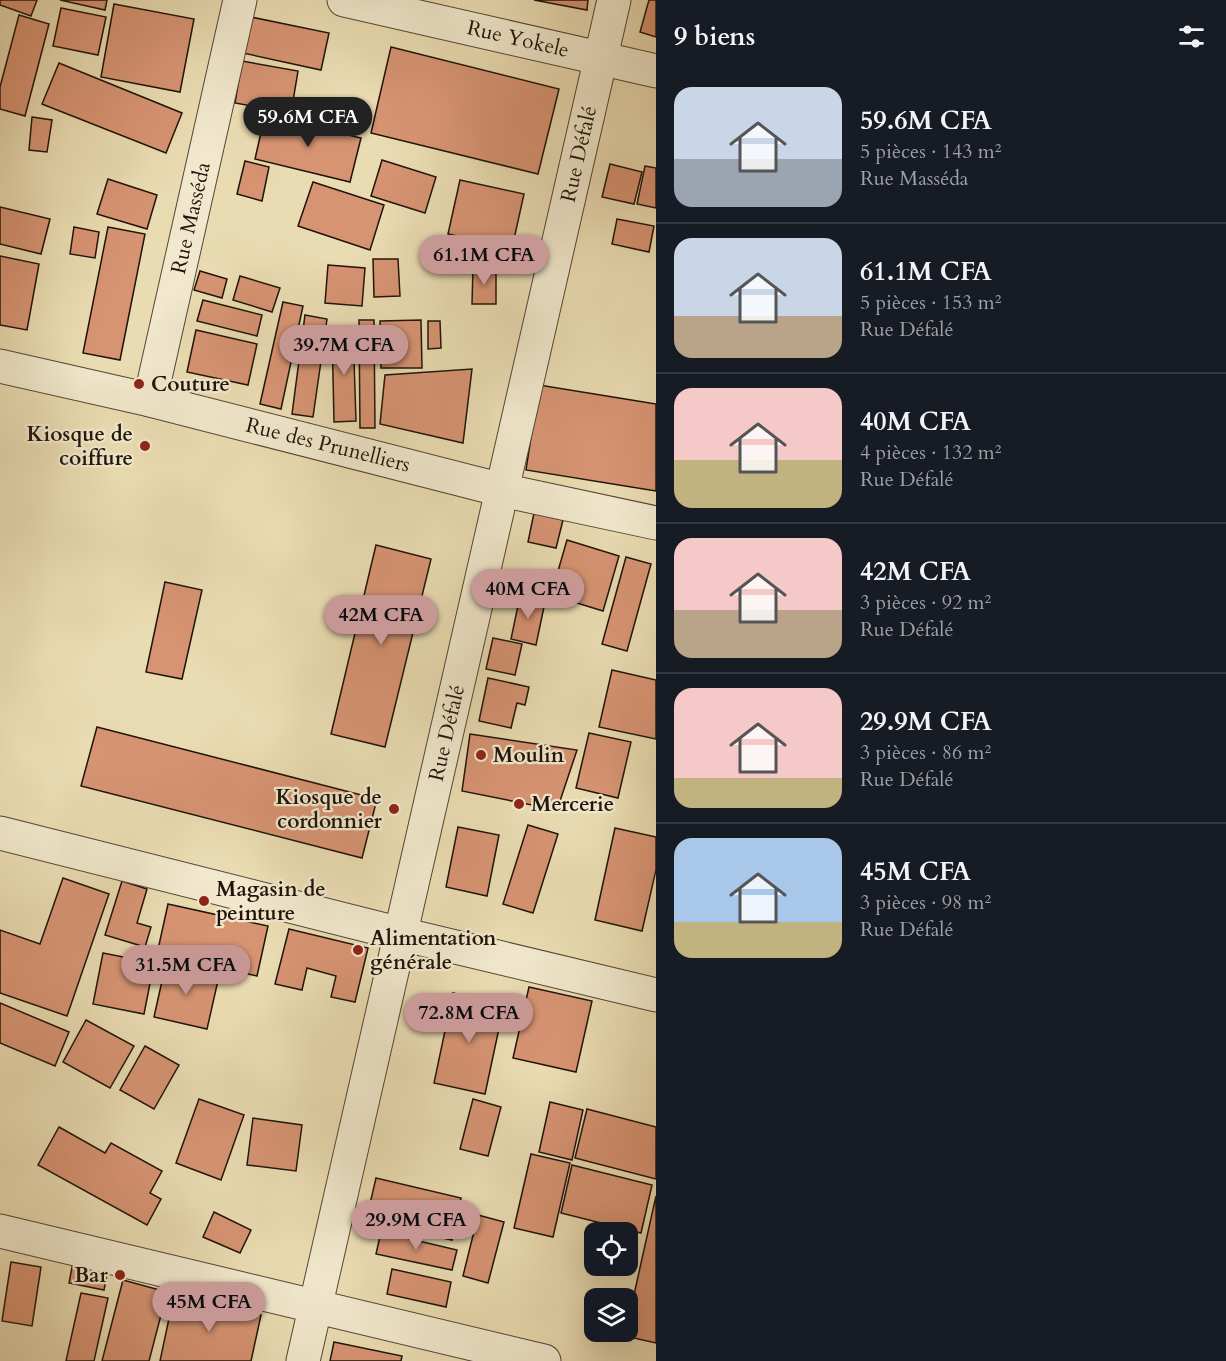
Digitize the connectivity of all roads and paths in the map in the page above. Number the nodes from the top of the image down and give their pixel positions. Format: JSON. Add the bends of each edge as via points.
{"nodes":[{"id":1,"x":240,"y":0,"type":"edge"},
{"id":2,"x":344,"y":0,"type":"edge"},
{"id":3,"x":614,"y":0,"type":"edge"},
{"id":4,"x":601,"y":58,"type":"junction"},
{"id":5,"x":656,"y":71,"type":"edge"},
{"id":6,"x":0,"y":366,"type":"edge"},
{"id":7,"x":150,"y":400,"type":"junction"},
{"id":8,"x":502,"y":490,"type":"junction"},
{"id":9,"x":656,"y":523,"type":"edge"},
{"id":10,"x":0,"y":833,"type":"edge"},
{"id":11,"x":400,"y":934,"type":"junction"},
{"id":12,"x":656,"y":995,"type":"edge"},
{"id":13,"x":0,"y":1231,"type":"edge"},
{"id":14,"x":316,"y":1306,"type":"junction"},
{"id":15,"x":303,"y":1361,"type":"edge"},
{"id":16,"x":544,"y":1361,"type":"edge"}],
"edges":[{"from":1,"to":7,"type":"street","name":"Rue Masséda"},
{"from":2,"to":4,"type":"street","name":"Rue Yokele"},
{"from":3,"to":4,"type":"street","name":"Rue Défalé"},
{"from":4,"to":5,"type":"street","name":"Rue Yokele"},
{"from":4,"to":8,"type":"street","name":"Rue Défalé"},
{"from":6,"to":7,"type":"street","name":"Rue des Prunelliers"},
{"from":7,"to":8,"type":"street","name":"Rue des Prunelliers"},
{"from":8,"to":9,"type":"street","name":"Rue des Prunelliers"},
{"from":8,"to":11,"type":"street","name":"Rue Défalé"},
{"from":10,"to":11,"type":"street"},
{"from":11,"to":12,"type":"street"},
{"from":11,"to":14,"type":"street","name":"Rue Défalé"},
{"from":13,"to":14,"type":"street"},
{"from":14,"to":15,"type":"street","name":"Rue Défalé"},
{"from":14,"to":16,"type":"street"}]}
